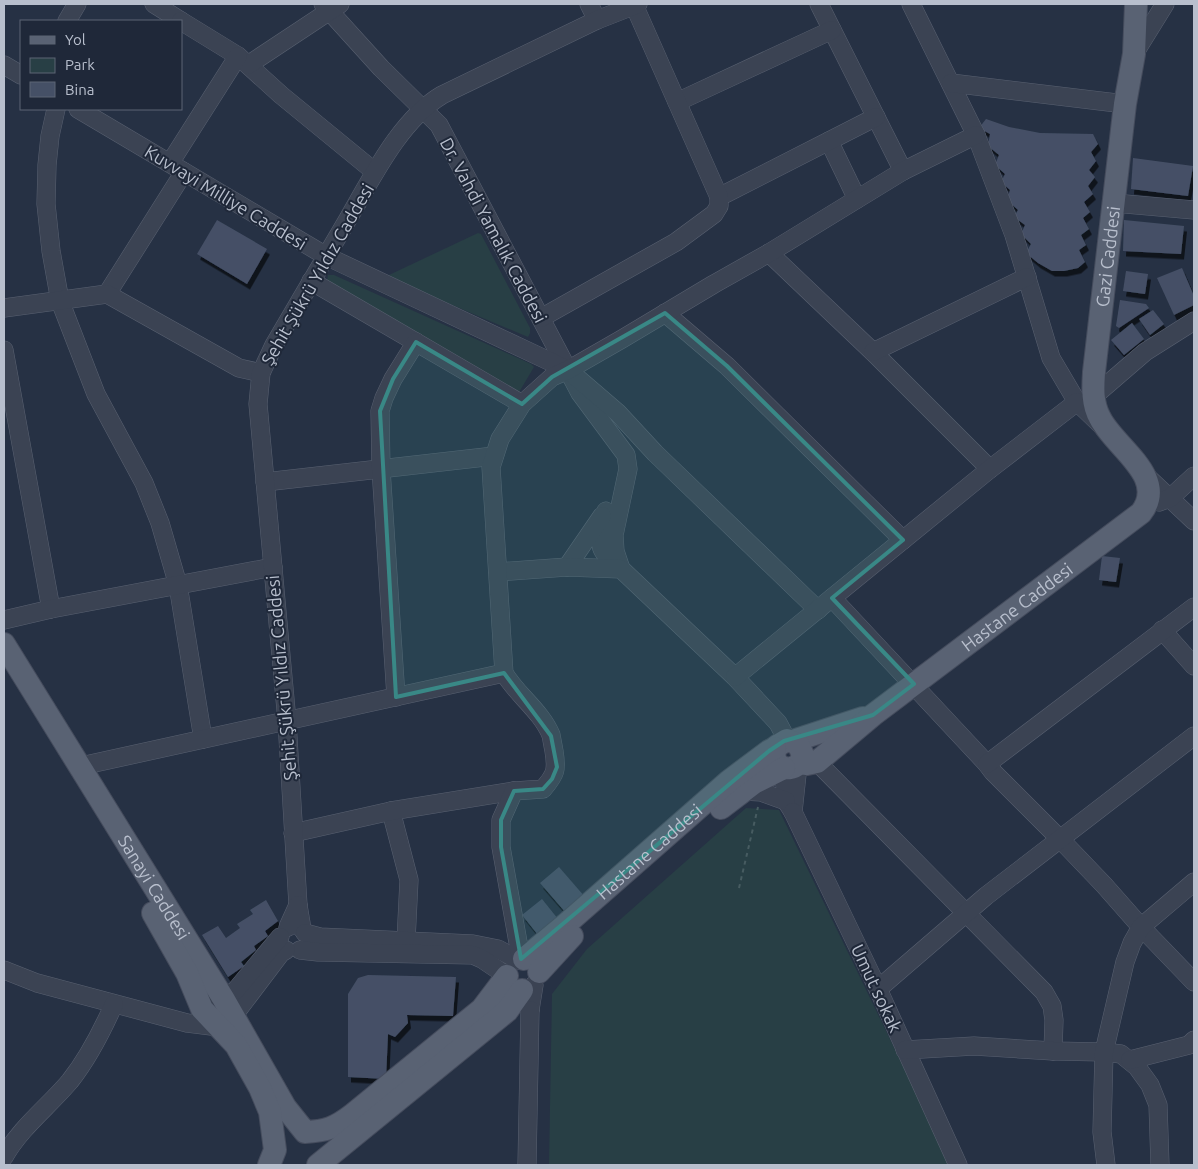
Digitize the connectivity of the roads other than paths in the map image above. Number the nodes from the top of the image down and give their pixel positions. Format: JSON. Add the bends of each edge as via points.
{"nodes":[{"id":1,"x":77,"y":4,"type":"edge"},
{"id":2,"x":154,"y":4,"type":"edge"},
{"id":3,"x":589,"y":4,"type":"edge"},
{"id":4,"x":818,"y":4,"type":"edge"},
{"id":5,"x":910,"y":4,"type":"edge"},
{"id":6,"x":1136,"y":4,"type":"edge"},
{"id":7,"x":1165,"y":4,"type":"edge"},
{"id":8,"x":636,"y":5,"type":"edge"},
{"id":9,"x":330,"y":6,"type":"edge"},
{"id":10,"x":68,"y":20,"type":"edge"},
{"id":11,"x":179,"y":20,"type":"edge"},
{"id":12,"x":597,"y":20,"type":"junction"},
{"id":13,"x":182,"y":22,"type":"edge"},
{"id":14,"x":832,"y":30,"type":"junction"},
{"id":15,"x":1134,"y":54,"type":"junction"},
{"id":16,"x":243,"y":61,"type":"junction"},
{"id":17,"x":4,"y":65,"type":"edge"},
{"id":18,"x":20,"y":74,"type":"edge"},
{"id":19,"x":950,"y":83,"type":"junction"},
{"id":20,"x":677,"y":102,"type":"junction"},
{"id":21,"x":1125,"y":104,"type":"junction"},
{"id":22,"x":423,"y":108,"type":"junction"},
{"id":23,"x":56,"y":110,"type":"edge"},
{"id":24,"x":80,"y":110,"type":"edge"},
{"id":25,"x":876,"y":117,"type":"junction"},
{"id":26,"x":976,"y":135,"type":"junction"},
{"id":27,"x":829,"y":141,"type":"junction"},
{"id":28,"x":177,"y":168,"type":"junction"},
{"id":29,"x":903,"y":171,"type":"junction"},
{"id":30,"x":375,"y":172,"type":"junction"},
{"id":31,"x":719,"y":197,"type":"junction"},
{"id":32,"x":857,"y":199,"type":"junction"},
{"id":33,"x":1114,"y":203,"type":"junction"},
{"id":34,"x":1194,"y":210,"type":"edge"},
{"id":35,"x":769,"y":253,"type":"junction"},
{"id":36,"x":326,"y":256,"type":"junction"},
{"id":37,"x":1027,"y":277,"type":"junction"},
{"id":38,"x":311,"y":281,"type":"junction"},
{"id":39,"x":107,"y":294,"type":"junction"},
{"id":40,"x":60,"y":300,"type":"junction"},
{"id":41,"x":4,"y":308,"type":"edge"},
{"id":42,"x":665,"y":313,"type":"junction"},
{"id":43,"x":540,"y":318,"type":"junction"},
{"id":44,"x":1194,"y":321,"type":"edge"},
{"id":45,"x":416,"y":342,"type":"junction"},
{"id":46,"x":4,"y":350,"type":"edge"},
{"id":47,"x":873,"y":352,"type":"junction"},
{"id":48,"x":568,"y":370,"type":"junction"},
{"id":49,"x":261,"y":373,"type":"junction"},
{"id":50,"x":1086,"y":399,"type":"junction"},
{"id":51,"x":522,"y":404,"type":"junction"},
{"id":52,"x":10,"y":414,"type":"edge"},
{"id":53,"x":494,"y":456,"type":"junction"},
{"id":54,"x":381,"y":469,"type":"junction"},
{"id":55,"x":990,"y":469,"type":"junction"},
{"id":56,"x":1194,"y":476,"type":"edge"},
{"id":57,"x":625,"y":480,"type":"junction"},
{"id":58,"x":265,"y":482,"type":"junction"},
{"id":59,"x":1152,"y":493,"type":"junction"},
{"id":60,"x":606,"y":511,"type":"junction"},
{"id":61,"x":1194,"y":520,"type":"edge"},
{"id":62,"x":903,"y":540,"type":"junction"},
{"id":63,"x":273,"y":567,"type":"junction"},
{"id":64,"x":567,"y":567,"type":"junction"},
{"id":65,"x":621,"y":569,"type":"junction"},
{"id":66,"x":498,"y":572,"type":"junction"},
{"id":67,"x":178,"y":585,"type":"junction"},
{"id":68,"x":832,"y":598,"type":"junction"},
{"id":69,"x":1194,"y":608,"type":"edge"},
{"id":70,"x":51,"y":609,"type":"junction"},
{"id":71,"x":818,"y":610,"type":"junction"},
{"id":72,"x":4,"y":620,"type":"edge"},
{"id":73,"x":1162,"y":630,"type":"junction"},
{"id":74,"x":4,"y":644,"type":"edge"},
{"id":75,"x":1194,"y":666,"type":"edge"},
{"id":76,"x":4,"y":669,"type":"edge"},
{"id":77,"x":504,"y":673,"type":"junction"},
{"id":78,"x":735,"y":677,"type":"junction"},
{"id":79,"x":914,"y":684,"type":"junction"},
{"id":80,"x":396,"y":697,"type":"junction"},
{"id":81,"x":873,"y":715,"type":"junction"},
{"id":82,"x":286,"y":721,"type":"junction"},
{"id":83,"x":1194,"y":736,"type":"edge"},
{"id":84,"x":203,"y":739,"type":"junction"},
{"id":85,"x":793,"y":755,"type":"junction"},
{"id":86,"x":987,"y":764,"type":"junction"},
{"id":87,"x":80,"y":766,"type":"junction"},
{"id":88,"x":514,"y":791,"type":"junction"},
{"id":89,"x":751,"y":791,"type":"junction"},
{"id":90,"x":789,"y":806,"type":"junction"},
{"id":91,"x":391,"y":810,"type":"junction"},
{"id":92,"x":293,"y":833,"type":"junction"},
{"id":93,"x":1060,"y":839,"type":"junction"},
{"id":94,"x":1194,"y":882,"type":"edge"},
{"id":95,"x":966,"y":912,"type":"junction"},
{"id":96,"x":1141,"y":927,"type":"junction"},
{"id":97,"x":293,"y":937,"type":"junction"},
{"id":98,"x":406,"y":941,"type":"junction"},
{"id":99,"x":4,"y":970,"type":"edge"},
{"id":100,"x":524,"y":976,"type":"junction"},
{"id":101,"x":1194,"y":982,"type":"edge"},
{"id":102,"x":878,"y":989,"type":"junction"},
{"id":103,"x":114,"y":1004,"type":"junction"},
{"id":104,"x":225,"y":1013,"type":"junction"},
{"id":105,"x":194,"y":1016,"type":"junction"},
{"id":106,"x":1194,"y":1040,"type":"edge"},
{"id":107,"x":905,"y":1050,"type":"junction"},
{"id":108,"x":1053,"y":1051,"type":"junction"},
{"id":109,"x":1104,"y":1052,"type":"junction"},
{"id":110,"x":1130,"y":1060,"type":"junction"},
{"id":111,"x":304,"y":1132,"type":"junction"},
{"id":112,"x":4,"y":1157,"type":"edge"},
{"id":113,"x":275,"y":1160,"type":"edge"},
{"id":114,"x":318,"y":1161,"type":"edge"},
{"id":115,"x":527,"y":1165,"type":"edge"},
{"id":116,"x":958,"y":1165,"type":"edge"},
{"id":117,"x":1106,"y":1165,"type":"edge"},
{"id":118,"x":1160,"y":1165,"type":"edge"}],
"edges":[{"from":1,"to":10,"type":"street"},
{"from":2,"to":11,"type":"street"},
{"from":3,"to":12,"type":"street"},
{"from":4,"to":14,"type":"street"},
{"from":5,"to":19,"type":"street"},
{"from":6,"to":15,"type":"main road","name":"Gazi Caddesi"},
{"from":7,"to":15,"type":"street"},
{"from":8,"to":12,"type":"street","name":"Şehit Şükrü Yıldız Caddesi"},
{"from":8,"to":20,"type":"street"},
{"from":9,"to":16,"type":"street"},
{"from":9,"to":22,"type":"street","name":"Dr. Vahdi Yamalık Caddesi","via":[[381,68]]},
{"from":12,"to":22,"type":"street","name":"Şehit Şükrü Yıldız Caddesi","via":[[442,95]]},
{"from":13,"to":16,"type":"street"},
{"from":14,"to":20,"type":"street"},
{"from":14,"to":25,"type":"street"},
{"from":15,"to":21,"type":"main road","name":"Gazi Caddesi"},
{"from":16,"to":28,"type":"street"},
{"from":16,"to":30,"type":"street"},
{"from":17,"to":18,"type":"street"},
{"from":19,"to":21,"type":"street"},
{"from":19,"to":26,"type":"street"},
{"from":20,"to":31,"type":"street"},
{"from":21,"to":33,"type":"main road","name":"Gazi Caddesi"},
{"from":22,"to":30,"type":"street","name":"Şehit Şükrü Yıldız Caddesi"},
{"from":22,"to":43,"type":"street","name":"Dr. Vahdi Yamalık Caddesi","via":[[451,145]]},
{"from":23,"to":40,"type":"street","via":[[50,136],[46,204]]},
{"from":24,"to":28,"type":"street","name":"Kuvvayi Milliye Caddesi"},
{"from":25,"to":27,"type":"street"},
{"from":25,"to":29,"type":"street"},
{"from":26,"to":29,"type":"street"},
{"from":26,"to":37,"type":"street"},
{"from":27,"to":31,"type":"street"},
{"from":27,"to":32,"type":"street"},
{"from":28,"to":36,"type":"street","name":"Kuvvayi Milliye Caddesi"},
{"from":28,"to":39,"type":"street"},
{"from":29,"to":32,"type":"street"},
{"from":30,"to":36,"type":"street","name":"Şehit Şükrü Yıldız Caddesi"},
{"from":31,"to":43,"type":"street","via":[[719,206],[714,214],[676,242]]},
{"from":32,"to":35,"type":"street"},
{"from":33,"to":34,"type":"street"},
{"from":33,"to":50,"type":"main road","name":"Gazi Caddesi","via":[[1094,372]]},
{"from":35,"to":42,"type":"street"},
{"from":35,"to":47,"type":"street"},
{"from":36,"to":38,"type":"street","name":"Şehit Şükrü Yıldız Caddesi"},
{"from":36,"to":48,"type":"street","name":"Kuvvayi Milliye Caddesi"},
{"from":37,"to":47,"type":"street"},
{"from":37,"to":50,"type":"street","via":[[1051,358]]},
{"from":38,"to":45,"type":"street"},
{"from":38,"to":49,"type":"street","name":"Şehit Şükrü Yıldız Caddesi"},
{"from":39,"to":40,"type":"street"},
{"from":39,"to":49,"type":"street","via":[[239,368]]},
{"from":40,"to":41,"type":"street"},
{"from":40,"to":67,"type":"street","via":[[96,394],[154,507]]},
{"from":42,"to":48,"type":"street"},
{"from":42,"to":62,"type":"street","via":[[727,366]]},
{"from":43,"to":48,"type":"street","name":"Dr. Vahdi Yamalık Caddesi"},
{"from":44,"to":50,"type":"street","via":[[1145,352]]},
{"from":45,"to":51,"type":"street"},
{"from":45,"to":54,"type":"street","via":[[393,379],[380,411]]},
{"from":46,"to":52,"type":"street"},
{"from":47,"to":55,"type":"street"},
{"from":48,"to":51,"type":"street","via":[[552,377]]},
{"from":48,"to":57,"type":"street","name":"Dr. Vahdi Yamalık Caddesi","via":[[580,393],[626,455],[628,469]]},
{"from":48,"to":71,"type":"street","via":[[618,413],[655,453]]},
{"from":49,"to":58,"type":"street","name":"Şehit Şükrü Yıldız Caddesi","via":[[258,404]]},
{"from":50,"to":55,"type":"street"},
{"from":50,"to":59,"type":"main road","name":"Gazi Caddesi"},
{"from":51,"to":53,"type":"street","via":[[500,439]]},
{"from":52,"to":70,"type":"street"},
{"from":53,"to":54,"type":"street"},
{"from":53,"to":66,"type":"street","via":[[490,467]]},
{"from":54,"to":58,"type":"street"},
{"from":54,"to":80,"type":"street"},
{"from":55,"to":62,"type":"street"},
{"from":56,"to":59,"type":"street"},
{"from":57,"to":60,"type":"street","name":"Dr. Vahdi Yamalık Caddesi"},
{"from":57,"to":65,"type":"street","name":"Dr. Vahdi Yamalık Caddesi","via":[[614,535]]},
{"from":58,"to":63,"type":"street","name":"Şehit Şükrü Yıldız Caddesi"},
{"from":59,"to":61,"type":"street"},
{"from":59,"to":79,"type":"main road","name":"Hastane Caddesi","via":[[1141,513]]},
{"from":60,"to":64,"type":"street","name":"Dr. Vahdi Yamalık Caddesi"},
{"from":60,"to":65,"type":"street","name":"Dr. Vahdi Yamalık Caddesi","via":[[600,545],[606,556]]},
{"from":62,"to":68,"type":"street"},
{"from":63,"to":67,"type":"street"},
{"from":63,"to":82,"type":"street","name":"Şehit Şükrü Yıldız Caddesi"},
{"from":64,"to":65,"type":"street"},
{"from":64,"to":66,"type":"street"},
{"from":65,"to":78,"type":"street","name":"Dr. Vahdi Yamalık Caddesi"},
{"from":66,"to":77,"type":"street"},
{"from":67,"to":70,"type":"street"},
{"from":67,"to":84,"type":"street"},
{"from":68,"to":71,"type":"street"},
{"from":68,"to":79,"type":"street"},
{"from":69,"to":73,"type":"street"},
{"from":70,"to":72,"type":"street"},
{"from":71,"to":78,"type":"street"},
{"from":73,"to":75,"type":"street"},
{"from":73,"to":86,"type":"street"},
{"from":74,"to":87,"type":"main road","name":"Sanayi Caddesi"},
{"from":76,"to":105,"type":"main road","name":"Sanayi Caddesi","via":[[187,973]]},
{"from":77,"to":80,"type":"street"},
{"from":77,"to":88,"type":"street","via":[[551,736],[557,766],[552,780],[543,789]]},
{"from":78,"to":85,"type":"street","name":"Dr. Vahdi Yamalık Caddesi","via":[[778,723]]},
{"from":79,"to":81,"type":"main road","name":"Hastane Caddesi"},
{"from":79,"to":86,"type":"street"},
{"from":80,"to":82,"type":"street"},
{"from":81,"to":85,"type":"main road","name":"Hastane Caddesi"},
{"from":81,"to":85,"type":"main road","name":"Hastane Caddesi"},
{"from":82,"to":84,"type":"street"},
{"from":82,"to":92,"type":"street","name":"Şehit Şükrü Yıldız Caddesi"},
{"from":83,"to":93,"type":"street"},
{"from":84,"to":87,"type":"street"},
{"from":85,"to":89,"type":"main road","name":"Hastane Caddesi","via":[[754,783]]},
{"from":85,"to":90,"type":"street"},
{"from":85,"to":95,"type":"street"},
{"from":85,"to":100,"type":"main road","name":"Hastane Caddesi","via":[[769,750],[729,781],[565,925]]},
{"from":86,"to":93,"type":"street"},
{"from":87,"to":104,"type":"main road","name":"Sanayi Caddesi"},
{"from":88,"to":91,"type":"street"},
{"from":88,"to":100,"type":"street","via":[[501,820],[501,847]]},
{"from":89,"to":90,"type":"street"},
{"from":89,"to":100,"type":"main road","name":"Hastane Caddesi","via":[[612,899]]},
{"from":90,"to":102,"type":"street","name":"Umut sokak"},
{"from":91,"to":92,"type":"street"},
{"from":91,"to":98,"type":"street","via":[[409,880]]},
{"from":92,"to":97,"type":"street","name":"Şehit Şükrü Yıldız Caddesi","via":[[298,905]]},
{"from":93,"to":95,"type":"street"},
{"from":93,"to":96,"type":"street"},
{"from":94,"to":96,"type":"street"},
{"from":95,"to":102,"type":"street"},
{"from":95,"to":108,"type":"street","via":[[1044,992],[1052,1006]]},
{"from":96,"to":101,"type":"street"},
{"from":96,"to":109,"type":"street","via":[[1125,962]]},
{"from":97,"to":98,"type":"street"},
{"from":97,"to":100,"type":"street","via":[[318,952],[473,955]]},
{"from":97,"to":104,"type":"street"},
{"from":98,"to":100,"type":"street","via":[[473,944],[498,949],[510,954]]},
{"from":99,"to":103,"type":"street","via":[[37,983]]},
{"from":100,"to":111,"type":"main road","name":"Hastane Caddesi","via":[[352,1115],[331,1129]]},
{"from":100,"to":114,"type":"main road","name":"Hastane Caddesi","via":[[507,1011]]},
{"from":100,"to":115,"type":"street"},
{"from":102,"to":107,"type":"street","name":"Umut sokak"},
{"from":103,"to":105,"type":"street"},
{"from":103,"to":112,"type":"street","via":[[96,1045]]},
{"from":104,"to":105,"type":"main road","name":"Sanayi Caddesi"},
{"from":104,"to":111,"type":"main road","name":"Sanayi Caddesi"},
{"from":104,"to":113,"type":"main road","name":"Sanayi Caddesi","via":[[236,1045],[270,1112]]},
{"from":106,"to":110,"type":"street","via":[[1189,1045]]},
{"from":107,"to":108,"type":"street","via":[[974,1046]]},
{"from":107,"to":116,"type":"street","name":"Umut sokak"},
{"from":108,"to":109,"type":"street"},
{"from":109,"to":110,"type":"street","via":[[1122,1054]]},
{"from":109,"to":117,"type":"street","via":[[1102,1132]]},
{"from":110,"to":118,"type":"street","via":[[1150,1085],[1158,1105]]},
{"from":111,"to":113,"type":"main road","name":"Hastane Caddesi","via":[[288,1133],[279,1141]]},
{"from":111,"to":114,"type":"main road","name":"Sanayi Caddesi","via":[[316,1142]]}]}
